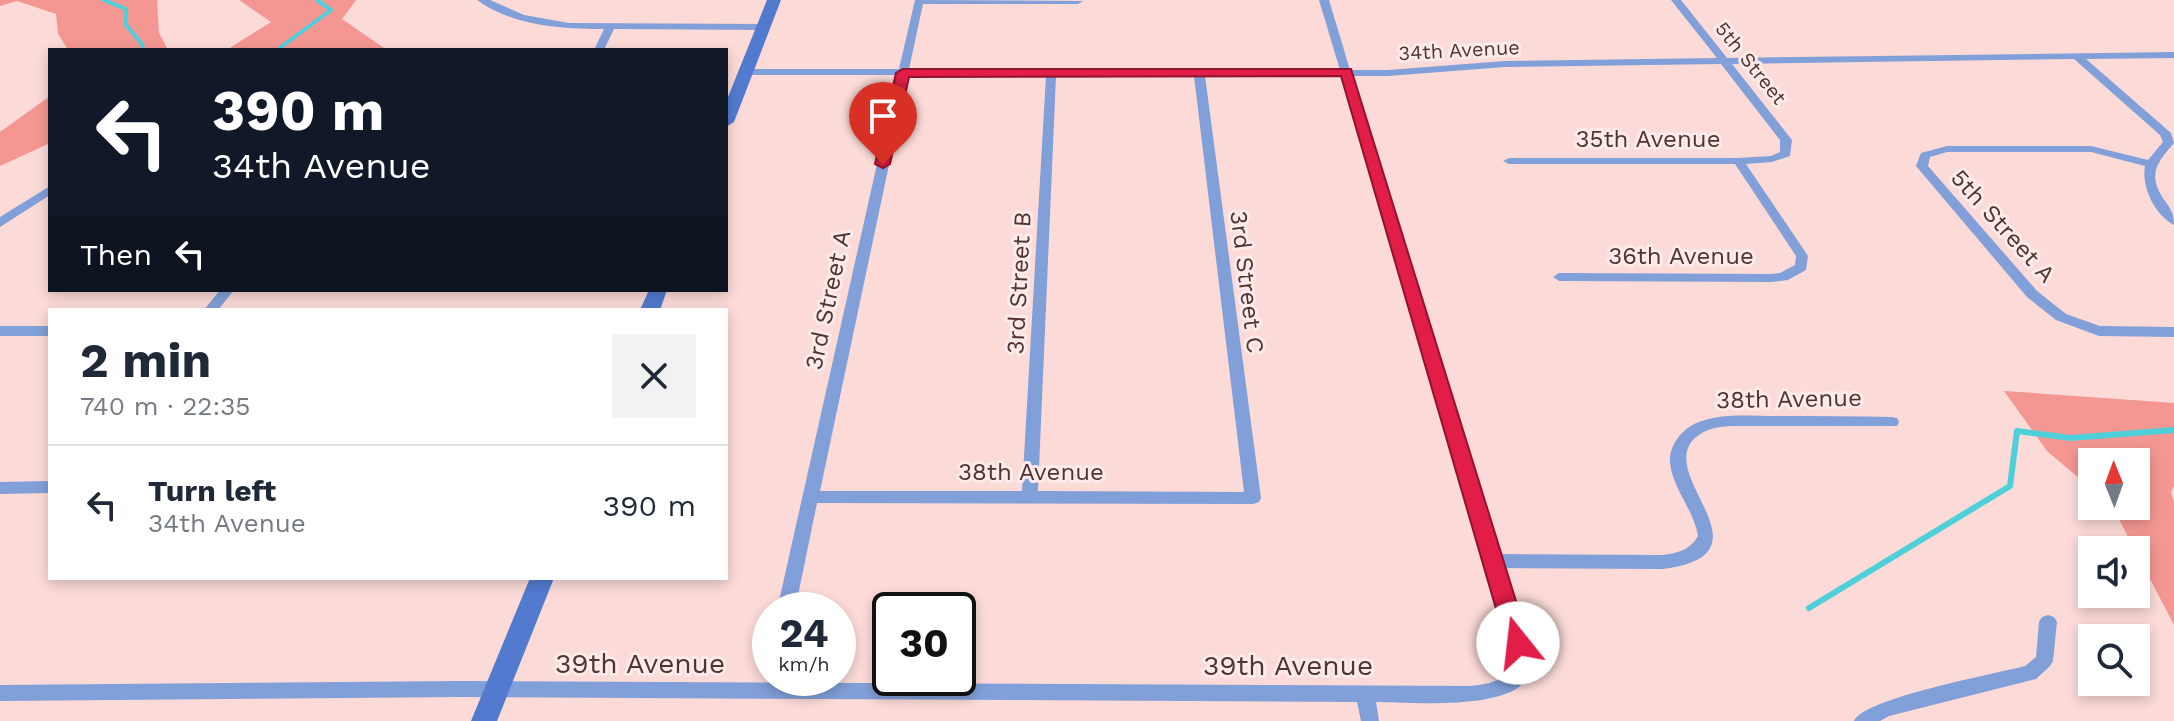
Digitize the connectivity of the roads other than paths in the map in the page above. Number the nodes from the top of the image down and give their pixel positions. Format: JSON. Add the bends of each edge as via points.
{"nodes":[{"id":1,"x":482,"y":0,"type":"edge"},
{"id":2,"x":774,"y":0,"type":"edge"},
{"id":3,"x":1324,"y":0,"type":"edge"},
{"id":4,"x":1676,"y":0,"type":"edge"},
{"id":5,"x":919,"y":1,"type":"edge"},
{"id":6,"x":1078,"y":1,"type":"edge"},
{"id":7,"x":764,"y":27,"type":"junction"},
{"id":8,"x":610,"y":28,"type":"junction"},
{"id":9,"x":600,"y":48,"type":"edge"},
{"id":10,"x":2174,"y":55,"type":"edge"},
{"id":11,"x":2076,"y":56,"type":"junction"},
{"id":12,"x":1724,"y":61,"type":"junction"},
{"id":13,"x":746,"y":72,"type":"junction"},
{"id":14,"x":1051,"y":72,"type":"junction"},
{"id":15,"x":1199,"y":72,"type":"junction"},
{"id":16,"x":1346,"y":72,"type":"junction"},
{"id":17,"x":903,"y":73,"type":"junction"},
{"id":18,"x":728,"y":117,"type":"edge"},
{"id":19,"x":1786,"y":154,"type":"joint"},
{"id":20,"x":1509,"y":161,"type":"dead end"},
{"id":21,"x":1738,"y":161,"type":"junction"},
{"id":22,"x":2152,"y":164,"type":"junction"},
{"id":23,"x":44,"y":199,"type":"edge"},
{"id":24,"x":2174,"y":221,"type":"edge"},
{"id":25,"x":0,"y":223,"type":"edge"},
{"id":26,"x":1559,"y":277,"type":"dead end"},
{"id":27,"x":225,"y":292,"type":"edge"},
{"id":28,"x":213,"y":308,"type":"edge"},
{"id":29,"x":0,"y":331,"type":"edge"},
{"id":30,"x":48,"y":331,"type":"edge"},
{"id":31,"x":2174,"y":332,"type":"edge"},
{"id":32,"x":1892,"y":422,"type":"dead end"},
{"id":33,"x":48,"y":487,"type":"edge"},
{"id":34,"x":0,"y":488,"type":"edge"},
{"id":35,"x":1030,"y":496,"type":"junction"},
{"id":36,"x":810,"y":497,"type":"junction"},
{"id":37,"x":1253,"y":498,"type":"joint"},
{"id":38,"x":1493,"y":561,"type":"junction"},
{"id":39,"x":541,"y":580,"type":"edge"},
{"id":40,"x":790,"y":592,"type":"edge"},
{"id":41,"x":2048,"y":622,"type":"dead end"},
{"id":42,"x":752,"y":685,"type":"edge"},
{"id":43,"x":856,"y":686,"type":"edge"},
{"id":44,"x":497,"y":690,"type":"junction"},
{"id":45,"x":0,"y":693,"type":"edge"},
{"id":46,"x":1365,"y":693,"type":"junction"},
{"id":47,"x":484,"y":721,"type":"edge"},
{"id":48,"x":1370,"y":721,"type":"edge"},
{"id":49,"x":1863,"y":721,"type":"edge"}],
"edges":[{"from":1,"to":8,"type":"street","via":[[549,24]]},
{"from":2,"to":7,"type":"street"},
{"from":3,"to":16,"type":"street"},
{"from":4,"to":12,"type":"street","name":"5th Street"},
{"from":5,"to":6,"type":"street"},
{"from":5,"to":17,"type":"street","name":"3rd Street A"},
{"from":7,"to":8,"type":"street"},
{"from":7,"to":13,"type":"street"},
{"from":8,"to":9,"type":"street"},
{"from":10,"to":11,"type":"street","name":"34th Avenue"},
{"from":11,"to":12,"type":"street","name":"34th Avenue"},
{"from":11,"to":22,"type":"street","via":[[2165,133],[2169,142]]},
{"from":12,"to":16,"type":"street","name":"34th Avenue"},
{"from":12,"to":19,"type":"street","name":"5th Street","via":[[1786,140]]},
{"from":13,"to":17,"type":"street","name":"34th Avenue"},
{"from":13,"to":18,"type":"street"},
{"from":14,"to":15,"type":"street","name":"34th Avenue"},
{"from":14,"to":17,"type":"street","name":"34th Avenue"},
{"from":14,"to":35,"type":"street","name":"3rd Street B"},
{"from":15,"to":16,"type":"street","name":"34th Avenue"},
{"from":15,"to":37,"type":"street","name":"3rd Street C"},
{"from":16,"to":38,"type":"street"},
{"from":17,"to":36,"type":"street","name":"3rd Street A"},
{"from":19,"to":21,"type":"street","name":"35th Avenue"},
{"from":20,"to":21,"type":"street","name":"35th Avenue"},
{"from":21,"to":26,"type":"street","name":"36th Avenue","via":[[1802,256],[1801,267],[1771,278]]},
{"from":22,"to":24,"type":"street","via":[[2151,189]]},
{"from":22,"to":31,"type":"street","name":"5th Street A","via":[[2078,149],[1947,149],[1922,158],[1933,181],[2032,294],[2061,317],[2099,331]]},
{"from":23,"to":25,"type":"street"},
{"from":27,"to":28,"type":"street"},
{"from":29,"to":30,"type":"street"},
{"from":32,"to":38,"type":"street","name":"38th Avenue","via":[[1730,421],[1693,430],[1681,444],[1677,461],[1706,536],[1687,558]]},
{"from":33,"to":34,"type":"street"},
{"from":35,"to":36,"type":"street","name":"38th Avenue"},
{"from":35,"to":37,"type":"street","name":"38th Avenue"},
{"from":36,"to":40,"type":"street","name":"3rd Street A"},
{"from":38,"to":46,"type":"street","name":"39th Avenue","via":[[1522,661],[1515,679],[1500,690],[1471,694]]},
{"from":39,"to":44,"type":"street"},
{"from":41,"to":49,"type":"street","via":[[2044,661],[2030,673],[1885,709]]},
{"from":42,"to":44,"type":"street","name":"39th Avenue"},
{"from":43,"to":46,"type":"street","name":"39th Avenue"},
{"from":44,"to":45,"type":"street","name":"39th Avenue"},
{"from":44,"to":47,"type":"street"},
{"from":46,"to":48,"type":"street"}]}
